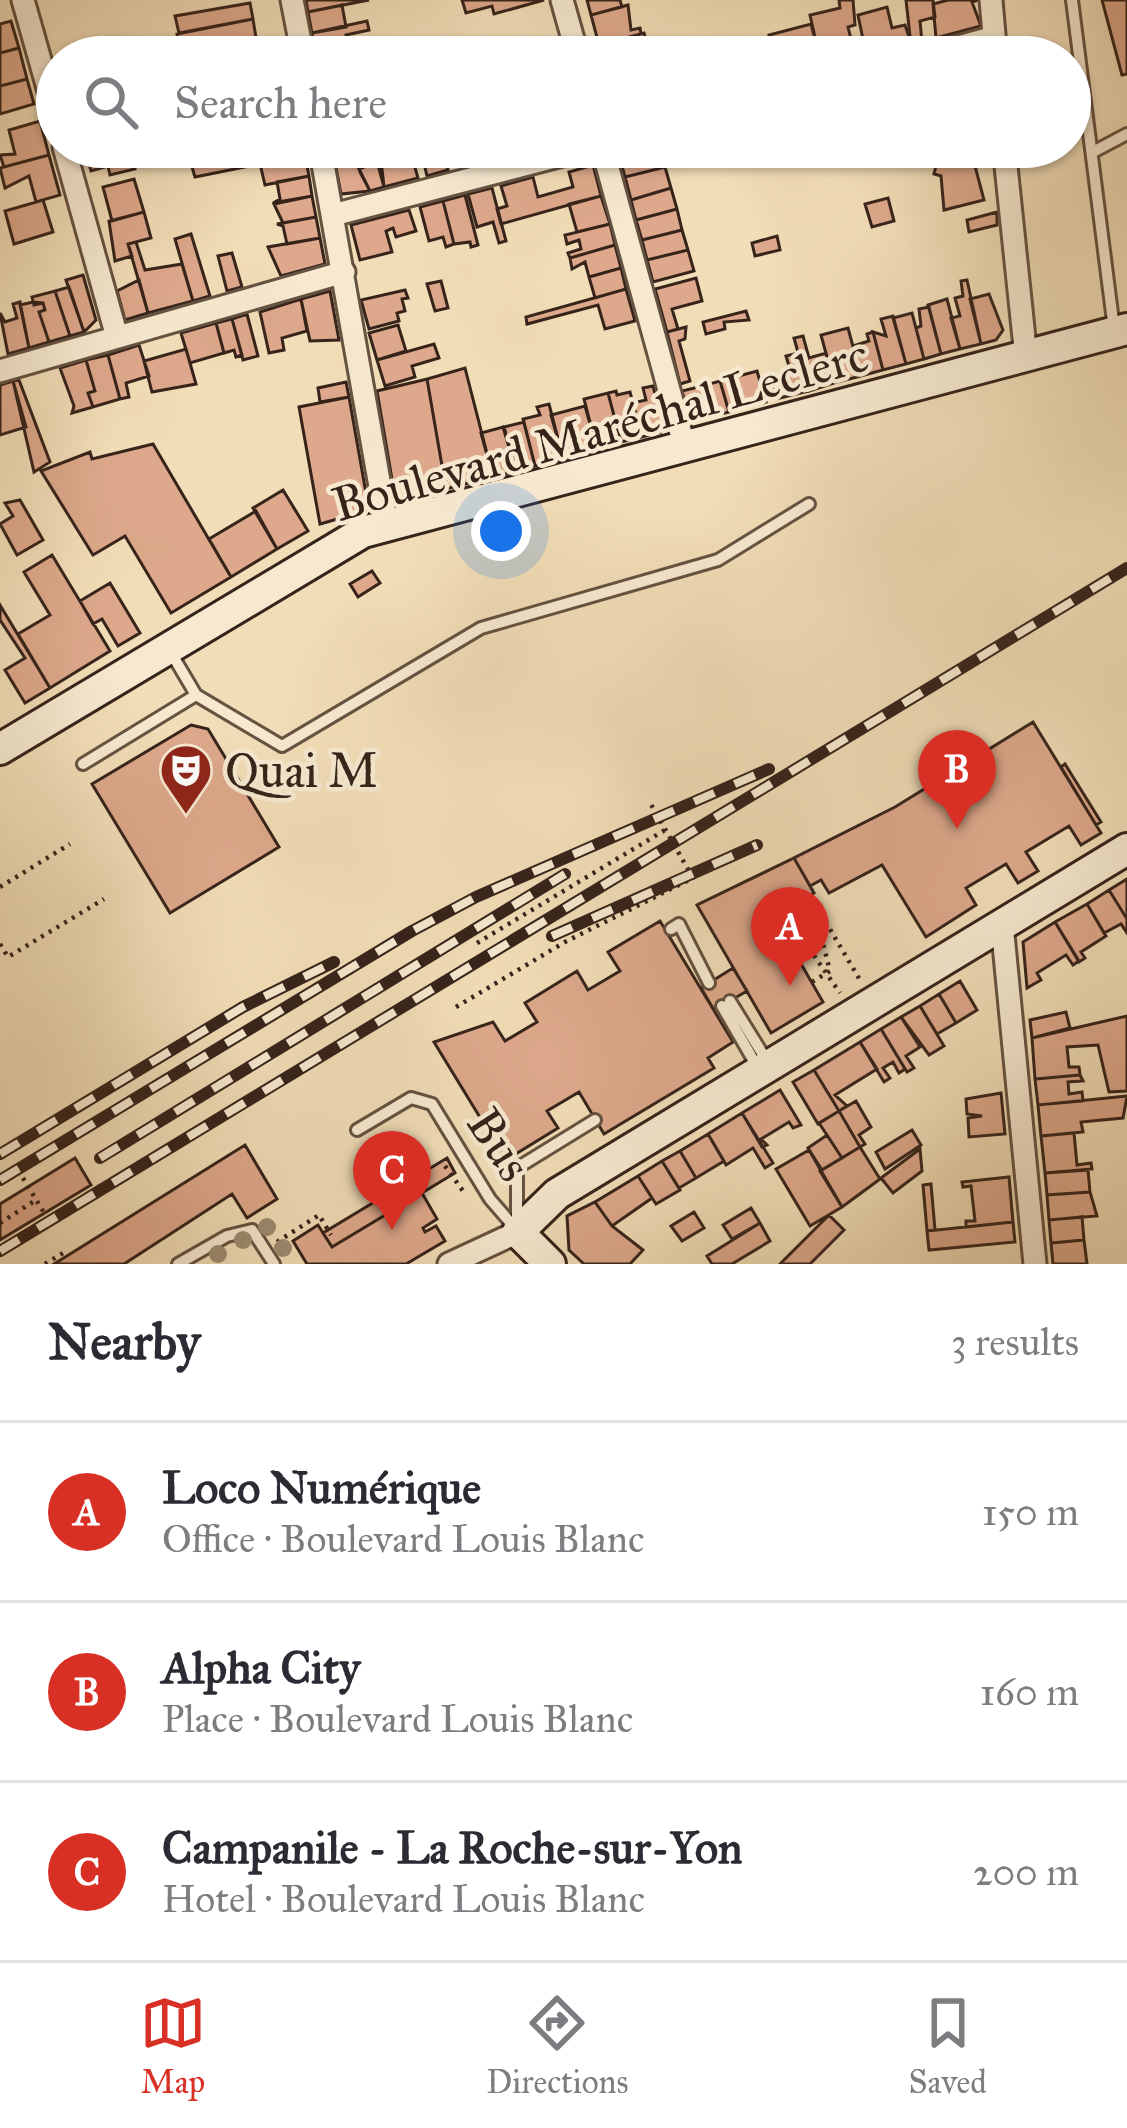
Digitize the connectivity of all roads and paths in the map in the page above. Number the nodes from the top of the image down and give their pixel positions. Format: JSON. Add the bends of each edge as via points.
{"nodes":[{"id":1,"x":23,"y":0,"type":"edge"},
{"id":2,"x":292,"y":0,"type":"edge"},
{"id":3,"x":562,"y":0,"type":"edge"},
{"id":4,"x":991,"y":0,"type":"edge"},
{"id":5,"x":1072,"y":0,"type":"edge"},
{"id":6,"x":299,"y":36,"type":"edge"},
{"id":7,"x":572,"y":36,"type":"edge"},
{"id":8,"x":994,"y":36,"type":"edge"},
{"id":9,"x":1077,"y":36,"type":"edge"},
{"id":10,"x":36,"y":46,"type":"edge"},
{"id":11,"x":1127,"y":134,"type":"edge"},
{"id":12,"x":1091,"y":138,"type":"edge"},
{"id":13,"x":1093,"y":152,"type":"junction"},
{"id":14,"x":70,"y":168,"type":"edge"},
{"id":15,"x":324,"y":168,"type":"edge"},
{"id":16,"x":513,"y":168,"type":"edge"},
{"id":17,"x":608,"y":168,"type":"edge"},
{"id":18,"x":1006,"y":168,"type":"edge"},
{"id":19,"x":333,"y":215,"type":"junction"},
{"id":20,"x":344,"y":272,"type":"junction"},
{"id":21,"x":1121,"y":330,"type":"edge"},
{"id":22,"x":118,"y":337,"type":"junction"},
{"id":23,"x":1026,"y":356,"type":"junction"},
{"id":24,"x":0,"y":371,"type":"edge"},
{"id":25,"x":685,"y":448,"type":"junction"},
{"id":26,"x":809,"y":504,"type":"dead end"},
{"id":27,"x":387,"y":526,"type":"junction"},
{"id":28,"x":168,"y":648,"type":"junction"},
{"id":29,"x":196,"y":695,"type":"junction"},
{"id":30,"x":0,"y":749,"type":"edge"},
{"id":31,"x":83,"y":764,"type":"dead end"},
{"id":32,"x":649,"y":801,"type":"dead end"},
{"id":33,"x":665,"y":830,"type":"junction"},
{"id":34,"x":70,"y":844,"type":"dead end"},
{"id":35,"x":1127,"y":850,"type":"edge"},
{"id":36,"x":0,"y":887,"type":"edge"},
{"id":37,"x":104,"y":899,"type":"dead end"},
{"id":38,"x":783,"y":911,"type":"dead end"},
{"id":39,"x":1002,"y":924,"type":"junction"},
{"id":40,"x":670,"y":929,"type":"dead end"},
{"id":41,"x":800,"y":935,"type":"junction"},
{"id":42,"x":788,"y":941,"type":"dead end"},
{"id":43,"x":478,"y":943,"type":"dead end"},
{"id":44,"x":0,"y":944,"type":"edge"},
{"id":45,"x":8,"y":958,"type":"junction"},
{"id":46,"x":0,"y":962,"type":"edge"},
{"id":47,"x":830,"y":971,"type":"junction"},
{"id":48,"x":711,"y":978,"type":"dead end"},
{"id":49,"x":812,"y":982,"type":"dead end"},
{"id":50,"x":856,"y":998,"type":"junction"},
{"id":51,"x":726,"y":1003,"type":"dead end"},
{"id":52,"x":456,"y":1007,"type":"dead end"},
{"id":53,"x":764,"y":1067,"type":"junction"},
{"id":54,"x":595,"y":1120,"type":"dead end"},
{"id":55,"x":357,"y":1130,"type":"dead end"},
{"id":56,"x":23,"y":1178,"type":"dead end"},
{"id":57,"x":36,"y":1200,"type":"junction"},
{"id":58,"x":46,"y":1216,"type":"dead end"},
{"id":59,"x":0,"y":1222,"type":"edge"},
{"id":60,"x":518,"y":1232,"type":"junction"},
{"id":61,"x":332,"y":1235,"type":"dead end"},
{"id":62,"x":68,"y":1250,"type":"dead end"},
{"id":63,"x":265,"y":1250,"type":"junction"},
{"id":64,"x":45,"y":1264,"type":"edge"},
{"id":65,"x":178,"y":1264,"type":"edge"},
{"id":66,"x":274,"y":1264,"type":"edge"},
{"id":67,"x":449,"y":1264,"type":"edge"},
{"id":68,"x":550,"y":1264,"type":"edge"},
{"id":69,"x":1035,"y":1264,"type":"edge"}],
"edges":[{"from":1,"to":10,"type":"street"},
{"from":2,"to":6,"type":"street"},
{"from":3,"to":7,"type":"street"},
{"from":4,"to":8,"type":"street"},
{"from":5,"to":9,"type":"lane"},
{"from":11,"to":13,"type":"lane"},
{"from":12,"to":13,"type":"lane"},
{"from":13,"to":21,"type":"lane"},
{"from":14,"to":22,"type":"street"},
{"from":15,"to":19,"type":"street"},
{"from":16,"to":19,"type":"street"},
{"from":17,"to":25,"type":"street"},
{"from":18,"to":23,"type":"street"},
{"from":19,"to":20,"type":"street"},
{"from":20,"to":22,"type":"street"},
{"from":20,"to":27,"type":"street"},
{"from":21,"to":23,"type":"street","name":"Boulevard Maréchal Leclerc"},
{"from":22,"to":24,"type":"street"},
{"from":23,"to":25,"type":"street","name":"Boulevard Maréchal Leclerc"},
{"from":25,"to":27,"type":"street","name":"Boulevard Maréchal Leclerc"},
{"from":26,"to":29,"type":"lane","via":[[718,560],[481,628],[282,746]]},
{"from":27,"to":28,"type":"street","name":"Boulevard Maréchal Leclerc","via":[[363,532]]},
{"from":28,"to":29,"type":"lane"},
{"from":28,"to":30,"type":"street","name":"Boulevard Maréchal Leclerc"},
{"from":29,"to":31,"type":"lane"},
{"from":32,"to":33,"type":"path"},
{"from":33,"to":43,"type":"path"},
{"from":33,"to":52,"type":"path","via":[[693,878]]},
{"from":34,"to":36,"type":"path"},
{"from":35,"to":39,"type":"street"},
{"from":37,"to":45,"type":"path"},
{"from":38,"to":41,"type":"path"},
{"from":39,"to":50,"type":"street"},
{"from":39,"to":69,"type":"street"},
{"from":40,"to":48,"type":"lane","via":[[679,924]]},
{"from":41,"to":42,"type":"path"},
{"from":41,"to":47,"type":"path"},
{"from":44,"to":45,"type":"path"},
{"from":45,"to":46,"type":"path"},
{"from":47,"to":49,"type":"path"},
{"from":47,"to":50,"type":"path"},
{"from":47,"to":50,"type":"path","via":[[812,896]]},
{"from":50,"to":53,"type":"street"},
{"from":51,"to":53,"type":"lane"},
{"from":53,"to":60,"type":"street","via":[[557,1194]]},
{"from":54,"to":60,"type":"lane","via":[[517,1168]]},
{"from":55,"to":60,"type":"lane","name":"Bus","via":[[411,1098],[432,1104]]},
{"from":56,"to":57,"type":"path"},
{"from":57,"to":58,"type":"path"},
{"from":57,"to":59,"type":"path"},
{"from":60,"to":67,"type":"street"},
{"from":60,"to":68,"type":"street"},
{"from":61,"to":63,"type":"path","via":[[320,1216]]},
{"from":62,"to":64,"type":"path"},
{"from":63,"to":65,"type":"lane","via":[[252,1230]]},
{"from":63,"to":66,"type":"lane"}]}
